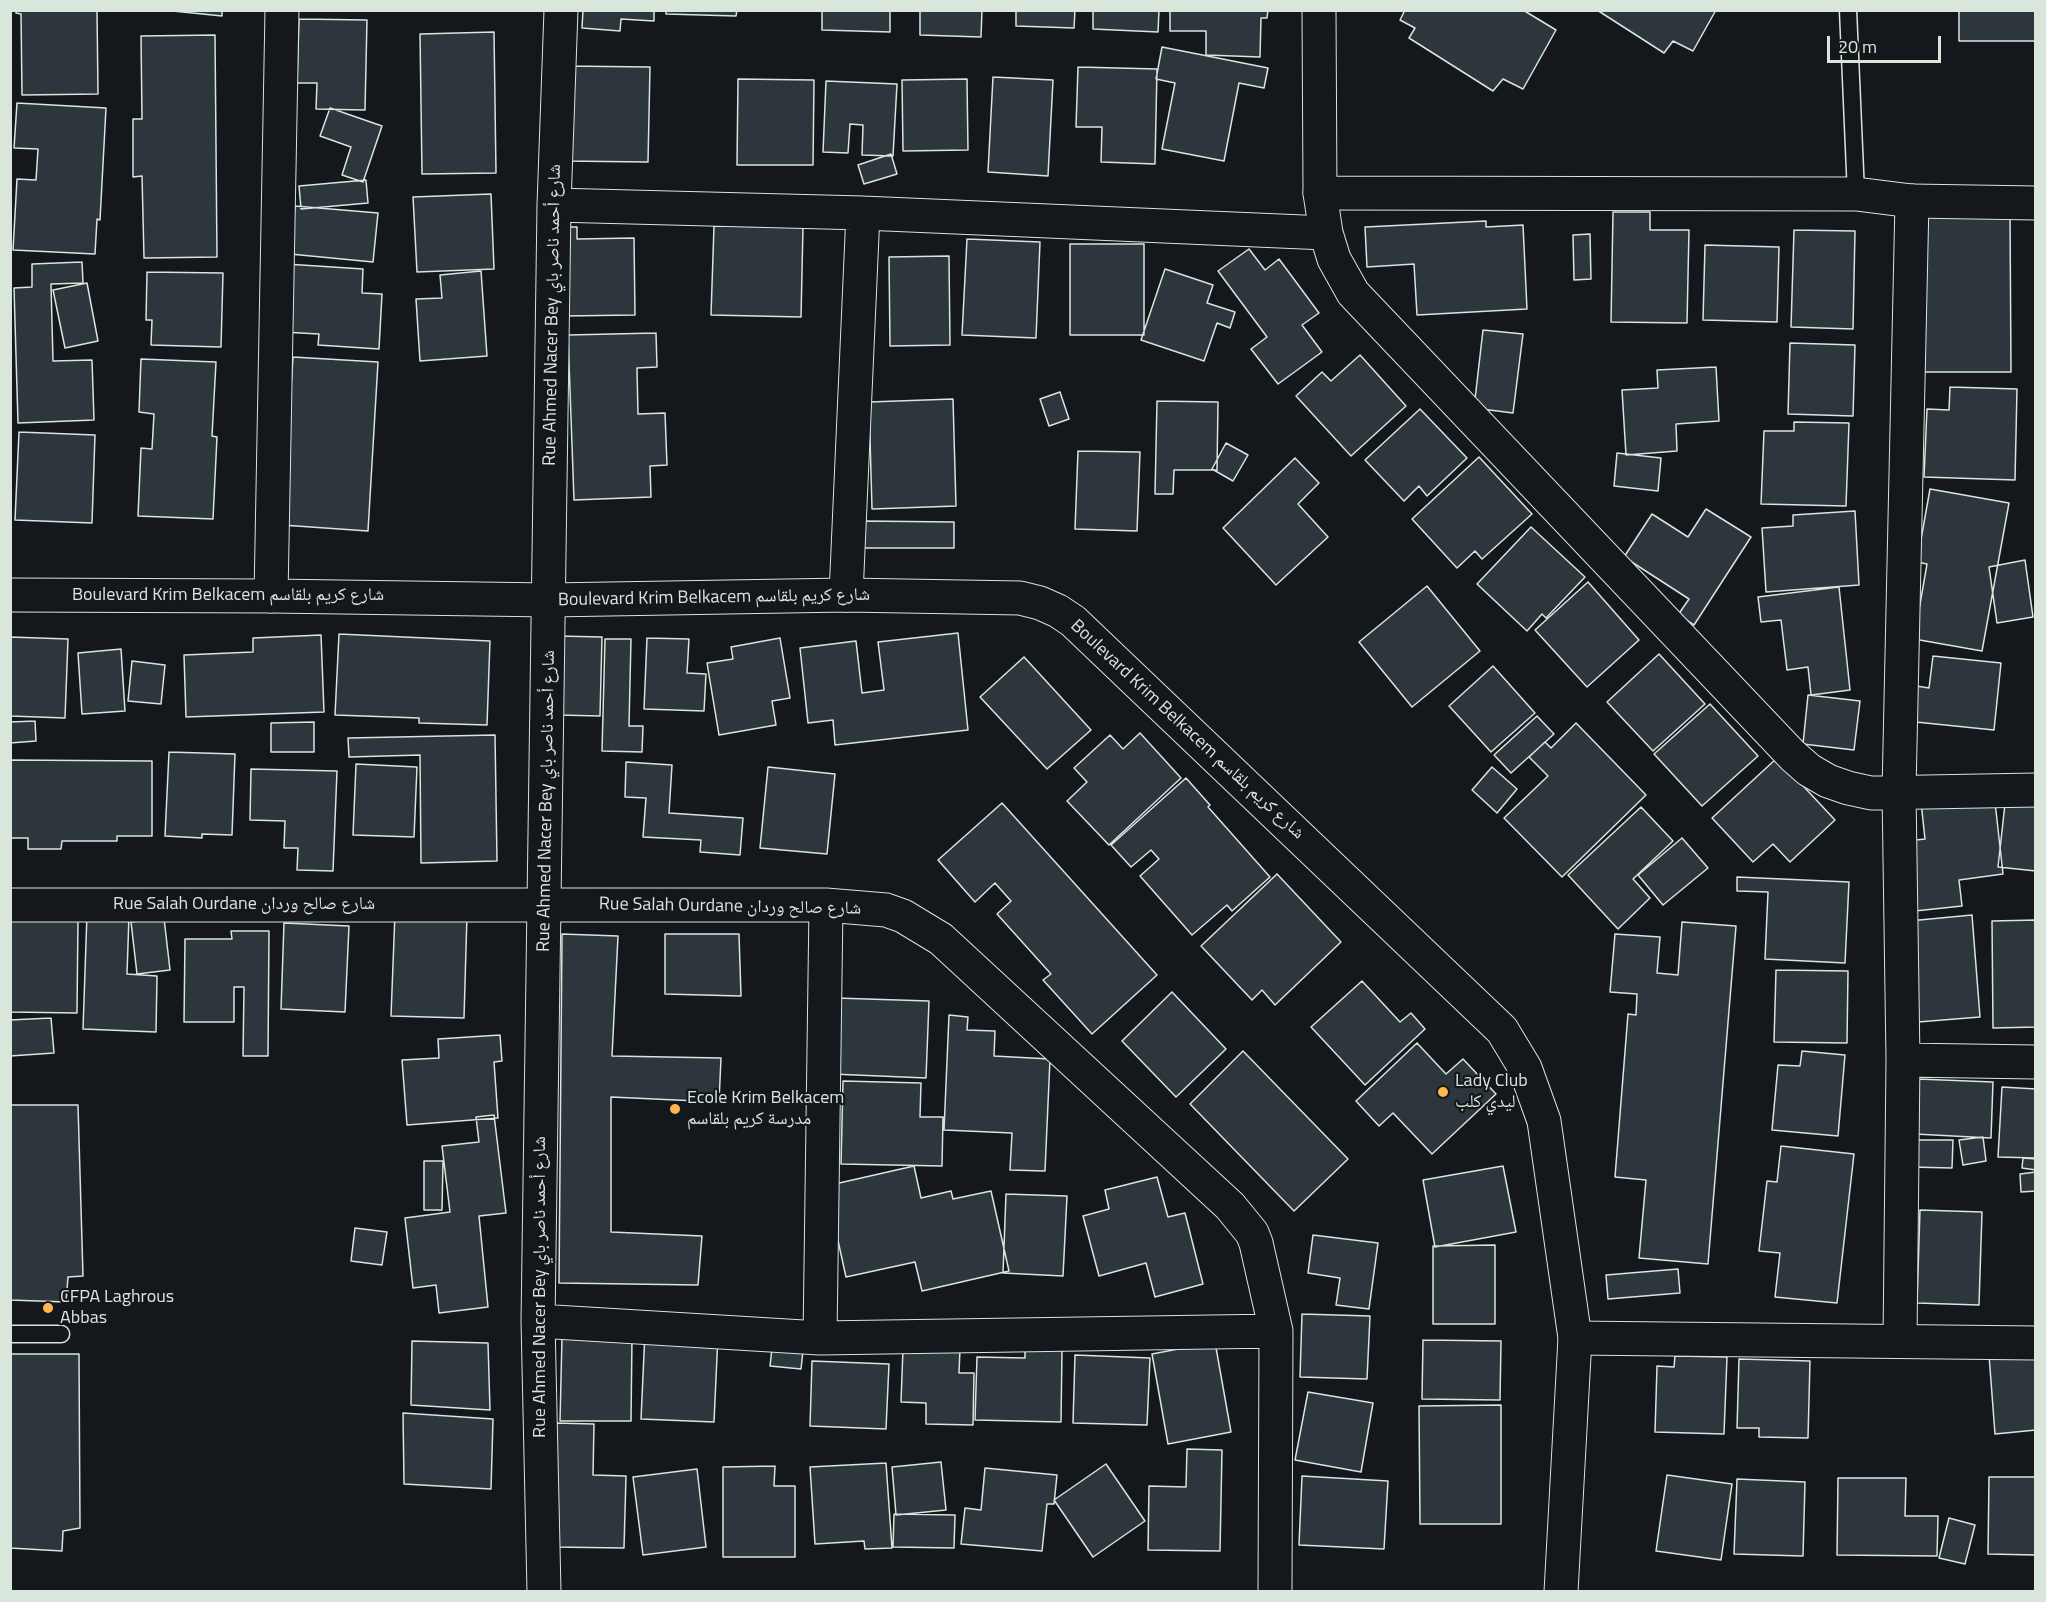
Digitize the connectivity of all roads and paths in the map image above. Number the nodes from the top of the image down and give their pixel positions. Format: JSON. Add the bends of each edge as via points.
{"nodes":[{"id":1,"x":282,"y":10,"type":"edge"},
{"id":2,"x":561,"y":10,"type":"edge"},
{"id":3,"x":1319,"y":10,"type":"edge"},
{"id":4,"x":1848,"y":10,"type":"edge"},
{"id":5,"x":1320,"y":193,"type":"junction"},
{"id":6,"x":1856,"y":194,"type":"junction"},
{"id":7,"x":1912,"y":201,"type":"junction"},
{"id":8,"x":2036,"y":203,"type":"edge"},
{"id":9,"x":554,"y":205,"type":"junction"},
{"id":10,"x":863,"y":213,"type":"junction"},
{"id":11,"x":1326,"y":233,"type":"junction"},
{"id":12,"x":10,"y":595,"type":"edge"},
{"id":13,"x":846,"y":595,"type":"junction"},
{"id":14,"x":271,"y":596,"type":"junction"},
{"id":15,"x":550,"y":600,"type":"junction"},
{"id":16,"x":2036,"y":790,"type":"edge"},
{"id":17,"x":1899,"y":791,"type":"junction"},
{"id":18,"x":10,"y":905,"type":"edge"},
{"id":19,"x":545,"y":905,"type":"junction"},
{"id":20,"x":826,"y":905,"type":"junction"},
{"id":21,"x":1902,"y":1060,"type":"junction"},
{"id":22,"x":2036,"y":1062,"type":"edge"},
{"id":23,"x":538,"y":1322,"type":"junction"},
{"id":24,"x":1276,"y":1331,"type":"junction"},
{"id":25,"x":10,"y":1334,"type":"edge"},
{"id":26,"x":61,"y":1334,"type":"dead end"},
{"id":27,"x":820,"y":1338,"type":"junction"},
{"id":28,"x":1575,"y":1338,"type":"junction"},
{"id":29,"x":1900,"y":1341,"type":"junction"},
{"id":30,"x":2036,"y":1343,"type":"edge"},
{"id":31,"x":544,"y":1592,"type":"edge"},
{"id":32,"x":1275,"y":1592,"type":"edge"},
{"id":33,"x":1561,"y":1592,"type":"edge"}],
"edges":[{"from":1,"to":14,"type":"street"},
{"from":2,"to":9,"type":"street","name":"Rue Ahmed Nacer Bey شارع أحمد ناصر باي"},
{"from":3,"to":5,"type":"street"},
{"from":4,"to":6,"type":"lane"},
{"from":5,"to":6,"type":"street"},
{"from":5,"to":11,"type":"street"},
{"from":6,"to":7,"type":"street"},
{"from":7,"to":8,"type":"street"},
{"from":7,"to":17,"type":"street"},
{"from":9,"to":10,"type":"street"},
{"from":9,"to":15,"type":"street","name":"Rue Ahmed Nacer Bey شارع أحمد ناصر باي"},
{"from":10,"to":11,"type":"street"},
{"from":10,"to":13,"type":"street"},
{"from":11,"to":17,"type":"street","via":[[1334,259],[1353,293],[1793,756],[1827,781],[1848,788],[1871,793]]},
{"from":12,"to":14,"type":"street","name":"Boulevard Krim Belkacem شارع كريم بلقاسم"},
{"from":13,"to":15,"type":"street","name":"Boulevard Krim Belkacem شارع كريم بلقاسم"},
{"from":13,"to":28,"type":"street","name":"Boulevard Krim Belkacem شارع كريم بلقاسم","via":[[1020,598],[1040,603],[1073,621],[1502,1030],[1525,1068],[1544,1120]]},
{"from":14,"to":15,"type":"street","name":"Boulevard Krim Belkacem شارع كريم بلقاسم"},
{"from":15,"to":19,"type":"street","name":"Rue Ahmed Nacer Bey شارع أحمد ناصر باي"},
{"from":16,"to":17,"type":"street"},
{"from":17,"to":21,"type":"street"},
{"from":18,"to":19,"type":"street","name":"Rue Salah Ourdane شارع صالح وردان"},
{"from":19,"to":20,"type":"street","name":"Rue Salah Ourdane شارع صالح وردان"},
{"from":19,"to":23,"type":"street","name":"Rue Ahmed Nacer Bey شارع أحمد ناصر باي"},
{"from":20,"to":24,"type":"street","name":"Rue Salah Ourdane شارع صالح وردان","via":[[886,910],[941,939],[1230,1206],[1256,1242]]},
{"from":20,"to":27,"type":"street"},
{"from":21,"to":22,"type":"street"},
{"from":21,"to":29,"type":"street"},
{"from":23,"to":27,"type":"street"},
{"from":23,"to":31,"type":"street","name":"Rue Ahmed Nacer Bey شارع أحمد ناصر باي"},
{"from":24,"to":27,"type":"street"},
{"from":24,"to":32,"type":"street","name":"Rue Salah Ourdane شارع صالح وردان"},
{"from":25,"to":26,"type":"lane"},
{"from":28,"to":29,"type":"street"},
{"from":28,"to":33,"type":"street","name":"Boulevard Krim Belkacem شارع كريم بلقاسم"},
{"from":29,"to":30,"type":"street"}]}
